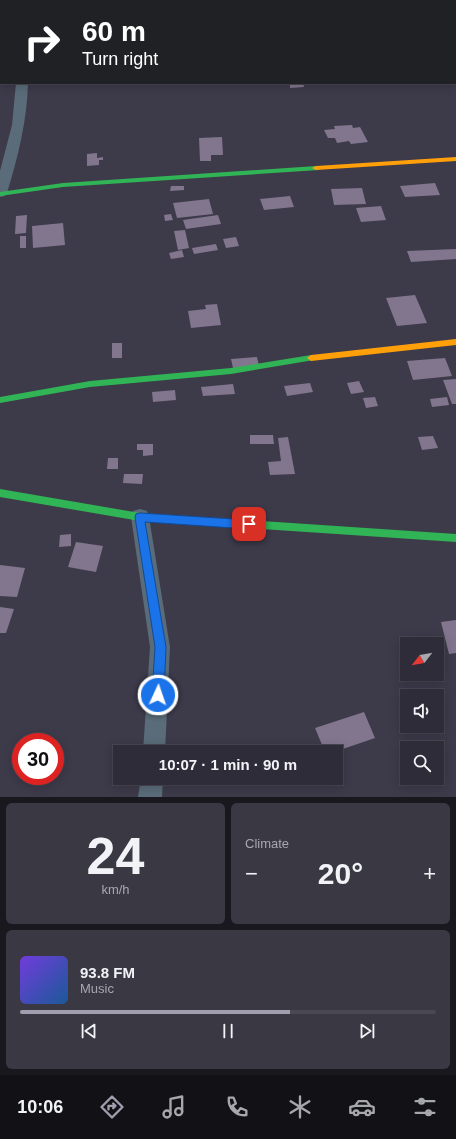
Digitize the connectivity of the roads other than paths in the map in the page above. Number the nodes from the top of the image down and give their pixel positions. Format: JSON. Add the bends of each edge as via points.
{"nodes":[{"id":1,"x":22,"y":84,"type":"edge"},
{"id":2,"x":456,"y":159,"type":"edge"},
{"id":3,"x":0,"y":193,"type":"edge"},
{"id":4,"x":456,"y":342,"type":"edge"},
{"id":5,"x":0,"y":400,"type":"edge"},
{"id":6,"x":0,"y":493,"type":"edge"},
{"id":7,"x":140,"y":517,"type":"junction"},
{"id":8,"x":456,"y":538,"type":"edge"},
{"id":9,"x":154,"y":745,"type":"edge"},
{"id":10,"x":151,"y":785,"type":"edge"},
{"id":11,"x":150,"y":797,"type":"edge"}],
"edges":[{"from":1,"to":3,"type":"street","via":[[19,126]]},
{"from":2,"to":3,"type":"street","via":[[63,185]]},
{"from":4,"to":5,"type":"street","via":[[305,359],[230,371],[90,384]]},
{"from":6,"to":7,"type":"street"},
{"from":7,"to":8,"type":"street"},
{"from":7,"to":9,"type":"street","via":[[160,647]]},
{"from":10,"to":11,"type":"street"}]}
